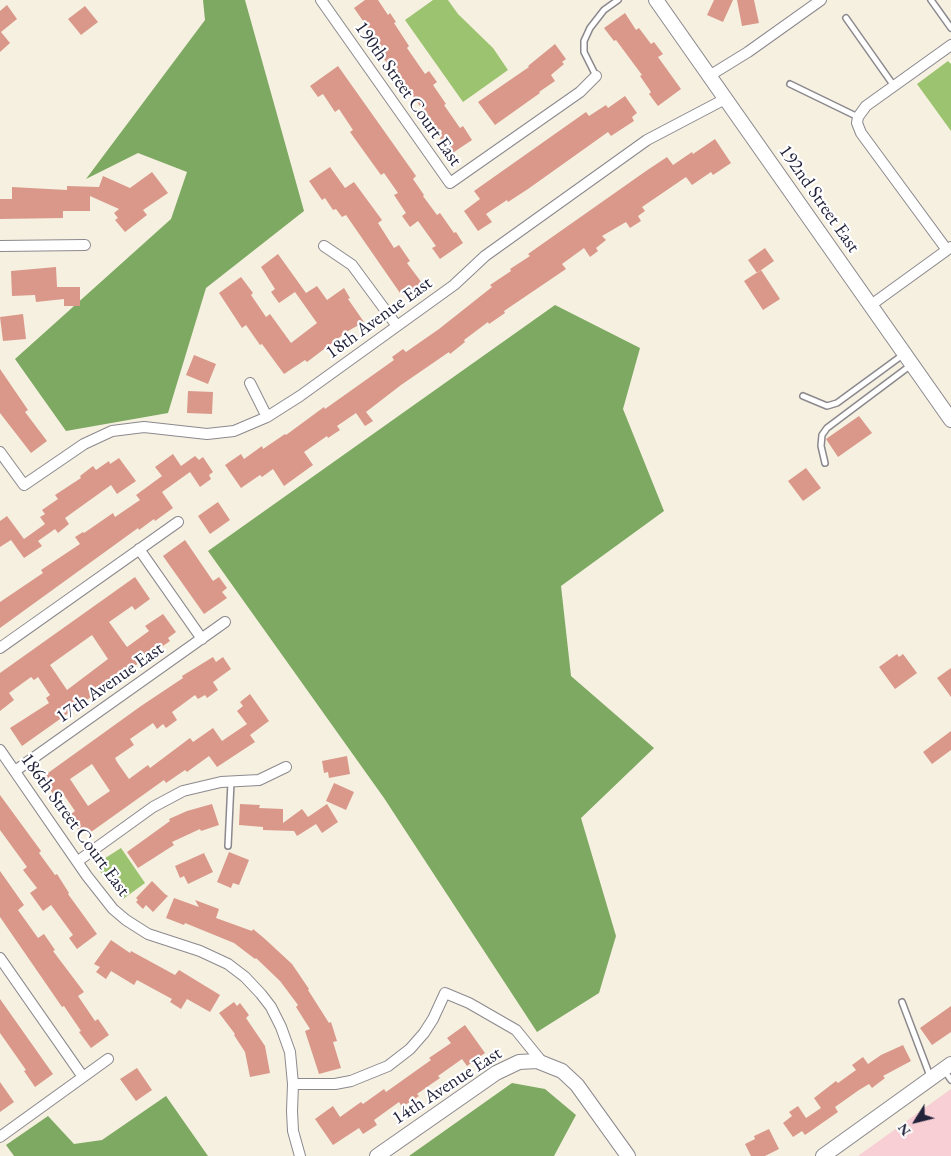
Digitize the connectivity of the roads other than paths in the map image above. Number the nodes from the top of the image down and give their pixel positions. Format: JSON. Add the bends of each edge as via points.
{"nodes":[{"id":1,"x":618,"y":0,"type":"edge"},
{"id":2,"x":656,"y":0,"type":"edge"},
{"id":3,"x":821,"y":0,"type":"edge"},
{"id":4,"x":931,"y":0,"type":"edge"},
{"id":5,"x":325,"y":1,"type":"edge"},
{"id":6,"x":846,"y":18,"type":"dead end"},
{"id":7,"x":951,"y":28,"type":"edge"},
{"id":8,"x":951,"y":45,"type":"edge"},
{"id":9,"x":596,"y":76,"type":"joint"},
{"id":10,"x":709,"y":76,"type":"junction"},
{"id":11,"x":790,"y":84,"type":"dead end"},
{"id":12,"x":894,"y":86,"type":"junction"},
{"id":13,"x":725,"y":99,"type":"junction"},
{"id":14,"x":858,"y":117,"type":"junction"},
{"id":15,"x":85,"y":245,"type":"dead end"},
{"id":16,"x":0,"y":246,"type":"edge"},
{"id":17,"x":324,"y":246,"type":"dead end"},
{"id":18,"x":949,"y":249,"type":"edge"},
{"id":19,"x":871,"y":304,"type":"junction"},
{"id":20,"x":397,"y":326,"type":"junction"},
{"id":21,"x":909,"y":359,"type":"junction"},
{"id":22,"x":250,"y":383,"type":"dead end"},
{"id":23,"x":804,"y":396,"type":"dead end"},
{"id":24,"x":949,"y":413,"type":"edge"},
{"id":25,"x":267,"y":417,"type":"junction"},
{"id":26,"x":0,"y":452,"type":"edge"},
{"id":27,"x":825,"y":463,"type":"dead end"},
{"id":28,"x":178,"y":522,"type":"dead end"},
{"id":29,"x":139,"y":549,"type":"junction"},
{"id":30,"x":225,"y":622,"type":"dead end"},
{"id":31,"x":202,"y":639,"type":"junction"},
{"id":32,"x":0,"y":648,"type":"edge"},
{"id":33,"x":0,"y":750,"type":"edge"},
{"id":34,"x":286,"y":767,"type":"dead end"},
{"id":35,"x":15,"y":772,"type":"junction"},
{"id":36,"x":231,"y":782,"type":"junction"},
{"id":37,"x":228,"y":846,"type":"dead end"},
{"id":38,"x":78,"y":861,"type":"junction"},
{"id":39,"x":0,"y":958,"type":"edge"},
{"id":40,"x":902,"y":1002,"type":"dead end"},
{"id":41,"x":108,"y":1059,"type":"dead end"},
{"id":42,"x":542,"y":1062,"type":"junction"},
{"id":43,"x":949,"y":1071,"type":"edge"},
{"id":44,"x":83,"y":1077,"type":"junction"},
{"id":45,"x":931,"y":1079,"type":"junction"},
{"id":46,"x":293,"y":1084,"type":"junction"},
{"id":47,"x":0,"y":1136,"type":"edge"},
{"id":48,"x":384,"y":1154,"type":"edge"},
{"id":49,"x":300,"y":1156,"type":"edge"},
{"id":50,"x":628,"y":1156,"type":"edge"},
{"id":51,"x":824,"y":1156,"type":"edge"}],
"edges":[{"from":1,"to":9,"type":"lane","via":[[604,10],[584,41],[584,52]]},
{"from":2,"to":10,"type":"street","name":"192nd Street East"},
{"from":3,"to":10,"type":"street"},
{"from":4,"to":7,"type":"lane"},
{"from":5,"to":9,"type":"street","name":"190th Street Court East","via":[[450,183],[580,92]]},
{"from":6,"to":12,"type":"lane"},
{"from":8,"to":12,"type":"street"},
{"from":10,"to":13,"type":"street","name":"192nd Street East"},
{"from":11,"to":14,"type":"lane"},
{"from":12,"to":14,"type":"street","via":[[866,106]]},
{"from":13,"to":19,"type":"street","name":"192nd Street East"},
{"from":13,"to":20,"type":"street","name":"18th Avenue East","via":[[647,140],[485,256],[454,286]]},
{"from":14,"to":18,"type":"street","via":[[861,133]]},
{"from":15,"to":16,"type":"street"},
{"from":17,"to":20,"type":"street","via":[[352,265]]},
{"from":18,"to":19,"type":"street"},
{"from":19,"to":21,"type":"street","name":"192nd Street East"},
{"from":20,"to":25,"type":"street","name":"18th Avenue East"},
{"from":21,"to":23,"type":"lane","via":[[837,403],[827,406]]},
{"from":21,"to":24,"type":"street","name":"192nd Street East"},
{"from":21,"to":27,"type":"lane","via":[[826,428],[821,446]]},
{"from":22,"to":25,"type":"street"},
{"from":25,"to":26,"type":"street","name":"18th Avenue East","via":[[234,431],[207,434],[144,427],[112,431],[84,444],[24,485]]},
{"from":28,"to":29,"type":"street"},
{"from":29,"to":31,"type":"street"},
{"from":29,"to":32,"type":"street"},
{"from":30,"to":31,"type":"street","name":"17th Avenue East"},
{"from":31,"to":35,"type":"street","name":"17th Avenue East"},
{"from":33,"to":35,"type":"street","name":"186th Street Court East"},
{"from":34,"to":36,"type":"street","via":[[259,780]]},
{"from":35,"to":38,"type":"street","name":"186th Street Court East"},
{"from":36,"to":37,"type":"lane"},
{"from":36,"to":38,"type":"street","via":[[183,791],[168,798]]},
{"from":38,"to":46,"type":"street","name":"186th Street Court East","via":[[113,909],[131,924],[148,934],[228,964],[254,986],[271,1007],[284,1034],[292,1064]]},
{"from":39,"to":44,"type":"street"},
{"from":40,"to":45,"type":"lane"},
{"from":41,"to":44,"type":"street"},
{"from":42,"to":46,"type":"street","via":[[516,1030],[470,1003],[445,994],[424,1033],[388,1066],[351,1081]]},
{"from":42,"to":48,"type":"street","name":"14th Avenue East","via":[[526,1061],[503,1069]]},
{"from":42,"to":50,"type":"street","via":[[562,1071],[577,1085]]},
{"from":43,"to":45,"type":"street"},
{"from":44,"to":47,"type":"street"},
{"from":45,"to":51,"type":"street"},
{"from":46,"to":49,"type":"street","name":"186th Street Court East","via":[[293,1132]]}]}
